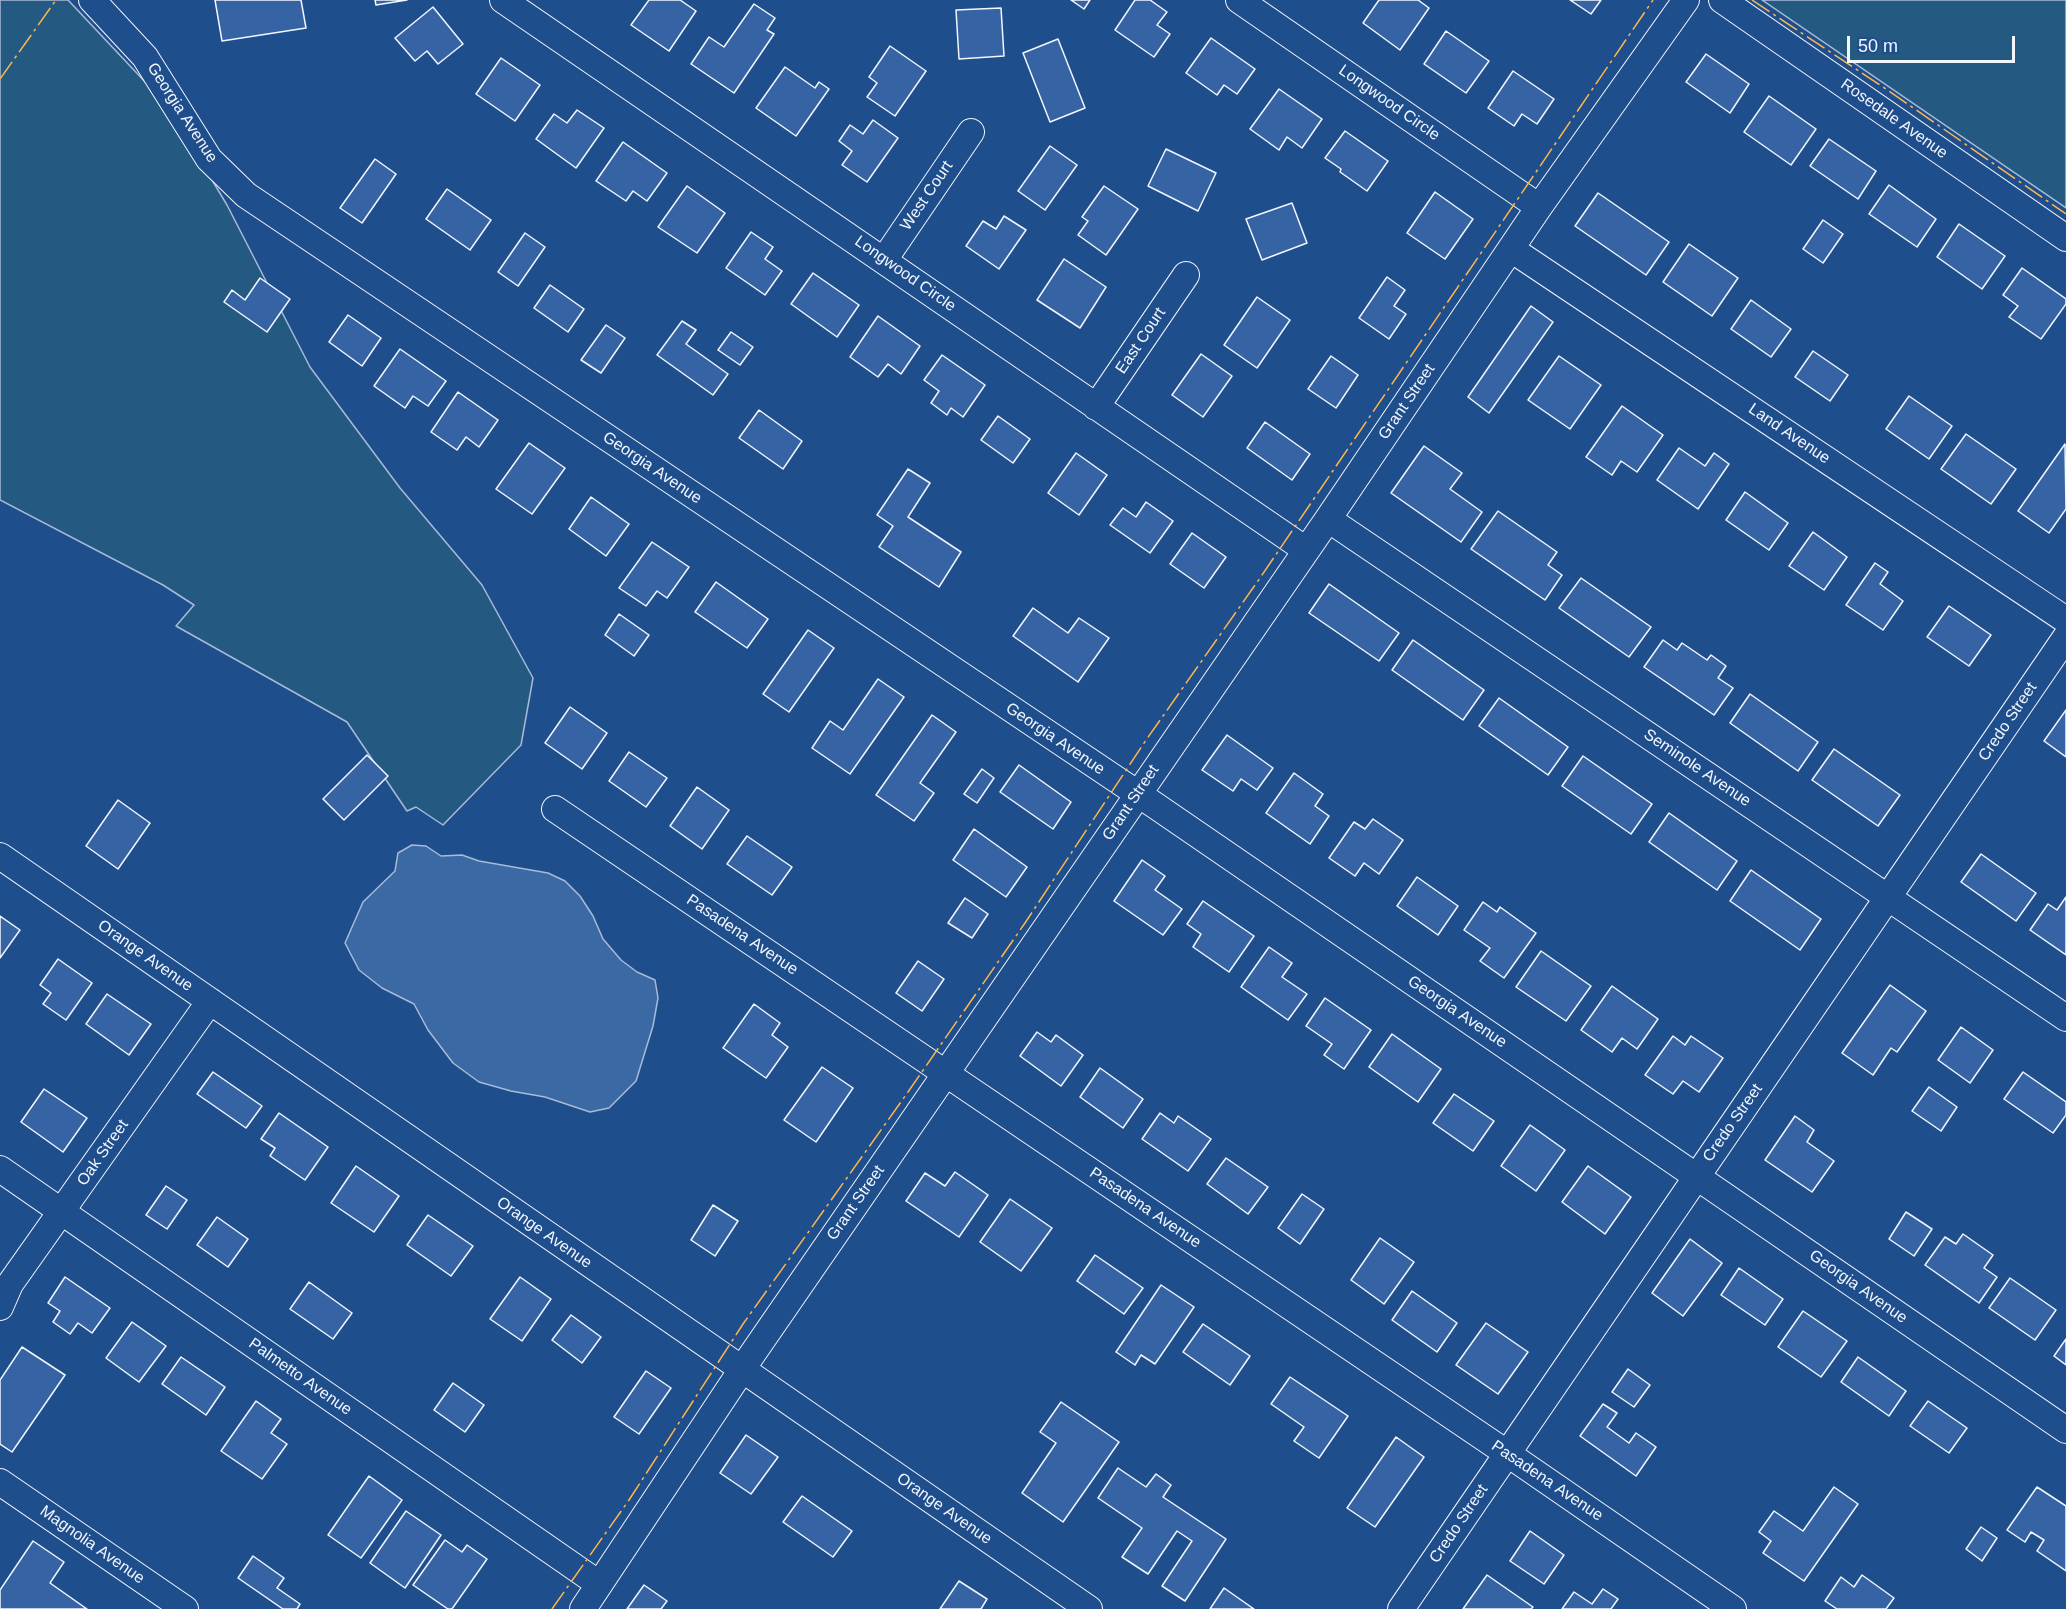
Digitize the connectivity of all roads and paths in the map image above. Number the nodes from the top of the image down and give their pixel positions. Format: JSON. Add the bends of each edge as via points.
{"nodes":[{"id":1,"x":92,"y":0,"type":"edge"},
{"id":2,"x":503,"y":0,"type":"edge"},
{"id":3,"x":1239,"y":0,"type":"edge"},
{"id":4,"x":1686,"y":0,"type":"edge"},
{"id":5,"x":1722,"y":0,"type":"edge"},
{"id":6,"x":971,"y":132,"type":"dead end"},
{"id":7,"x":1539,"y":207,"type":"junction"},
{"id":8,"x":2066,"y":238,"type":"edge"},
{"id":9,"x":1511,"y":249,"type":"junction"},
{"id":10,"x":884,"y":260,"type":"junction"},
{"id":11,"x":1186,"y":276,"type":"dead end"},
{"id":12,"x":1096,"y":406,"type":"junction"},
{"id":13,"x":1328,"y":519,"type":"junction"},
{"id":14,"x":1306,"y":550,"type":"junction"},
{"id":15,"x":2066,"y":620,"type":"edge"},
{"id":16,"x":2066,"y":637,"type":"edge"},
{"id":17,"x":1137,"y":794,"type":"junction"},
{"id":18,"x":555,"y":808,"type":"dead end"},
{"id":19,"x":0,"y":856,"type":"edge"},
{"id":20,"x":1889,"y":898,"type":"junction"},
{"id":21,"x":210,"y":1001,"type":"junction"},
{"id":22,"x":2066,"y":1018,"type":"edge"},
{"id":23,"x":946,"y":1073,"type":"junction"},
{"id":24,"x":0,"y":1169,"type":"edge"},
{"id":25,"x":1696,"y":1176,"type":"junction"},
{"id":26,"x":62,"y":1212,"type":"junction"},
{"id":27,"x":0,"y":1307,"type":"edge"},
{"id":28,"x":742,"y":1370,"type":"junction"},
{"id":29,"x":2066,"y":1430,"type":"edge"},
{"id":30,"x":1508,"y":1454,"type":"junction"},
{"id":31,"x":0,"y":1482,"type":"edge"},
{"id":32,"x":599,"y":1584,"type":"junction"},
{"id":33,"x":185,"y":1609,"type":"edge"},
{"id":34,"x":583,"y":1609,"type":"edge"},
{"id":35,"x":1089,"y":1609,"type":"edge"},
{"id":36,"x":1401,"y":1609,"type":"edge"},
{"id":37,"x":1733,"y":1609,"type":"edge"}],
"edges":[{"from":1,"to":17,"type":"street","name":"Georgia Avenue","via":[[145,57],[209,159],[246,195]]},
{"from":2,"to":10,"type":"street","name":"Longwood Circle"},
{"from":3,"to":7,"type":"street","name":"Longwood Circle"},
{"from":4,"to":7,"type":"street","name":"Grant Street"},
{"from":5,"to":8,"type":"street","name":"Rosedale Avenue"},
{"from":6,"to":10,"type":"street","name":"West Court"},
{"from":7,"to":9,"type":"street","name":"Grant Street"},
{"from":9,"to":13,"type":"street","name":"Grant Street"},
{"from":9,"to":15,"type":"street","name":"Land Avenue"},
{"from":10,"to":12,"type":"street","name":"Longwood Circle"},
{"from":11,"to":12,"type":"street","name":"East Court"},
{"from":12,"to":14,"type":"street","name":"Longwood Circle"},
{"from":13,"to":14,"type":"street","name":"Grant Street"},
{"from":13,"to":20,"type":"street","name":"Seminole Avenue"},
{"from":14,"to":17,"type":"street","name":"Grant Street"},
{"from":16,"to":20,"type":"street","name":"Credo Street"},
{"from":17,"to":23,"type":"street","name":"Grant Street"},
{"from":17,"to":25,"type":"street","name":"Georgia Avenue"},
{"from":18,"to":23,"type":"street","name":"Pasadena Avenue"},
{"from":19,"to":21,"type":"street","name":"Orange Avenue"},
{"from":20,"to":22,"type":"street","name":"Seminole Avenue"},
{"from":20,"to":25,"type":"street","name":"Credo Street"},
{"from":21,"to":26,"type":"street","name":"Oak Street"},
{"from":21,"to":28,"type":"street","name":"Orange Avenue"},
{"from":23,"to":28,"type":"street","name":"Grant Street"},
{"from":23,"to":30,"type":"street","name":"Pasadena Avenue"},
{"from":24,"to":26,"type":"street","name":"Palmetto Avenue"},
{"from":25,"to":29,"type":"street","name":"Georgia Avenue"},
{"from":25,"to":30,"type":"street","name":"Credo Street"},
{"from":26,"to":27,"type":"street","name":"Oak Street","via":[[10,1284]]},
{"from":26,"to":32,"type":"street","name":"Palmetto Avenue"},
{"from":28,"to":32,"type":"street","name":"Grant Street"},
{"from":28,"to":35,"type":"street","name":"Orange Avenue"},
{"from":30,"to":36,"type":"street","name":"Credo Street"},
{"from":30,"to":37,"type":"street","name":"Pasadena Avenue"},
{"from":31,"to":33,"type":"street","name":"Magnolia Avenue"},
{"from":32,"to":34,"type":"street","name":"Grant Street"}]}
